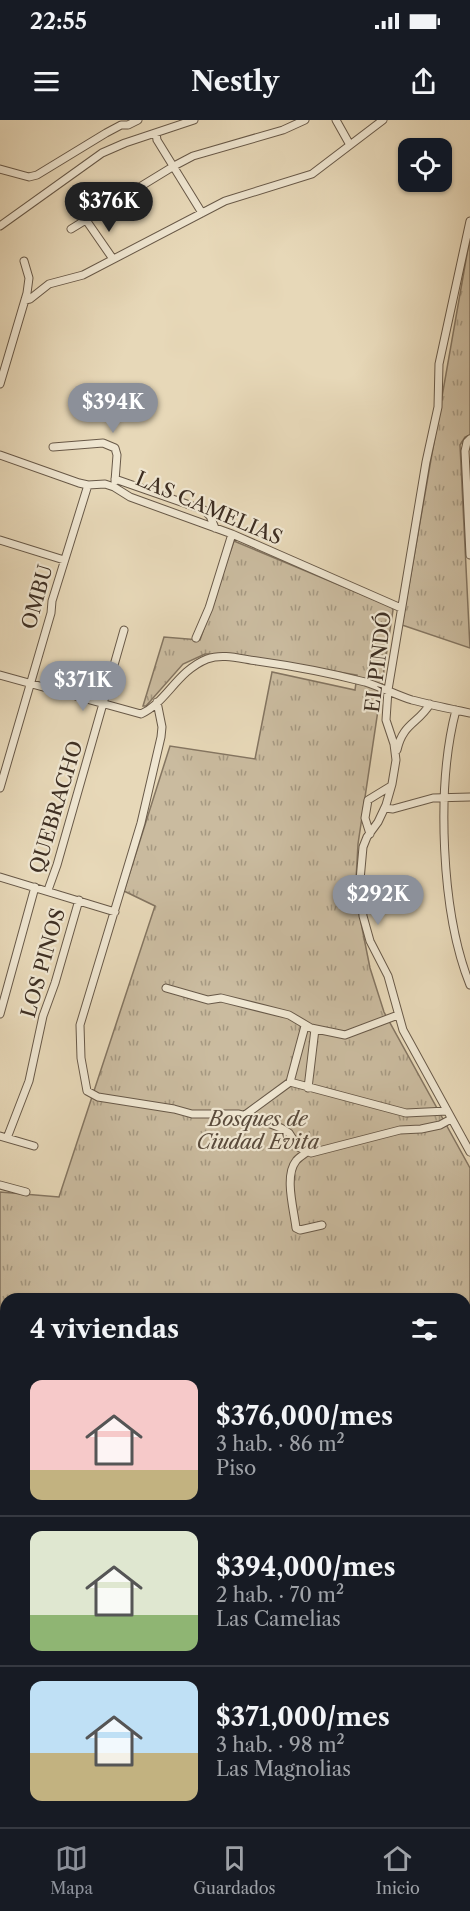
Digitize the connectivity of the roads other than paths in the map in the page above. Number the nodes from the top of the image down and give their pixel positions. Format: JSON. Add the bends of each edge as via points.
{"nodes":[{"id":1,"x":114,"y":120,"type":"edge"},
{"id":2,"x":138,"y":120,"type":"edge"},
{"id":3,"x":194,"y":120,"type":"edge"},
{"id":4,"x":306,"y":120,"type":"edge"},
{"id":5,"x":336,"y":120,"type":"edge"},
{"id":6,"x":383,"y":120,"type":"edge"},
{"id":7,"x":121,"y":125,"type":"junction"},
{"id":8,"x":156,"y":133,"type":"junction"},
{"id":9,"x":350,"y":145,"type":"junction"},
{"id":10,"x":174,"y":166,"type":"junction"},
{"id":11,"x":0,"y":169,"type":"edge"},
{"id":12,"x":202,"y":213,"type":"junction"},
{"id":13,"x":86,"y":220,"type":"junction"},
{"id":14,"x":470,"y":221,"type":"edge"},
{"id":15,"x":0,"y":226,"type":"edge"},
{"id":16,"x":71,"y":229,"type":"dead end"},
{"id":17,"x":113,"y":259,"type":"junction"},
{"id":18,"x":24,"y":261,"type":"dead end"},
{"id":19,"x":25,"y":300,"type":"junction"},
{"id":20,"x":0,"y":384,"type":"edge"},
{"id":21,"x":470,"y":439,"type":"edge"},
{"id":22,"x":53,"y":447,"type":"dead end"},
{"id":23,"x":0,"y":455,"type":"edge"},
{"id":24,"x":115,"y":483,"type":"junction"},
{"id":25,"x":88,"y":485,"type":"junction"},
{"id":26,"x":215,"y":528,"type":"junction"},
{"id":27,"x":232,"y":534,"type":"junction"},
{"id":28,"x":0,"y":540,"type":"edge"},
{"id":29,"x":470,"y":555,"type":"edge"},
{"id":30,"x":64,"y":560,"type":"junction"},
{"id":31,"x":401,"y":608,"type":"junction"},
{"id":32,"x":124,"y":630,"type":"dead end"},
{"id":33,"x":196,"y":638,"type":"dead end"},
{"id":34,"x":0,"y":675,"type":"edge"},
{"id":35,"x":30,"y":683,"type":"junction"},
{"id":36,"x":388,"y":690,"type":"junction"},
{"id":37,"x":157,"y":702,"type":"junction"},
{"id":38,"x":430,"y":704,"type":"junction"},
{"id":39,"x":103,"y":705,"type":"junction"},
{"id":40,"x":456,"y":711,"type":"junction"},
{"id":41,"x":470,"y":714,"type":"edge"},
{"id":42,"x":396,"y":753,"type":"junction"},
{"id":43,"x":392,"y":784,"type":"junction"},
{"id":44,"x":0,"y":788,"type":"edge"},
{"id":45,"x":470,"y":797,"type":"edge"},
{"id":46,"x":444,"y":799,"type":"junction"},
{"id":47,"x":385,"y":808,"type":"junction"},
{"id":48,"x":369,"y":834,"type":"junction"},
{"id":49,"x":0,"y":877,"type":"edge"},
{"id":50,"x":35,"y":887,"type":"junction"},
{"id":51,"x":48,"y":890,"type":"junction"},
{"id":52,"x":79,"y":900,"type":"junction"},
{"id":53,"x":115,"y":912,"type":"junction"},
{"id":54,"x":470,"y":985,"type":"edge"},
{"id":55,"x":166,"y":988,"type":"dead end"},
{"id":56,"x":0,"y":1014,"type":"edge"},
{"id":57,"x":398,"y":1015,"type":"junction"},
{"id":58,"x":305,"y":1026,"type":"junction"},
{"id":59,"x":315,"y":1029,"type":"junction"},
{"id":60,"x":290,"y":1082,"type":"junction"},
{"id":61,"x":308,"y":1088,"type":"junction"},
{"id":62,"x":447,"y":1111,"type":"junction"},
{"id":63,"x":245,"y":1115,"type":"junction"},
{"id":64,"x":451,"y":1119,"type":"junction"},
{"id":65,"x":4,"y":1137,"type":"edge"},
{"id":66,"x":34,"y":1146,"type":"dead end"},
{"id":67,"x":307,"y":1152,"type":"junction"},
{"id":68,"x":470,"y":1152,"type":"edge"},
{"id":69,"x":0,"y":1185,"type":"edge"},
{"id":70,"x":26,"y":1192,"type":"dead end"},
{"id":71,"x":322,"y":1225,"type":"dead end"}],
"edges":[{"from":1,"to":7,"type":"street"},
{"from":2,"to":7,"type":"street"},
{"from":3,"to":8,"type":"street"},
{"from":4,"to":10,"type":"street","via":[[200,153]]},
{"from":5,"to":9,"type":"street"},
{"from":6,"to":9,"type":"street"},
{"from":7,"to":11,"type":"street","via":[[37,175],[29,177]]},
{"from":8,"to":10,"type":"street"},
{"from":8,"to":15,"type":"street","via":[[102,153]]},
{"from":9,"to":12,"type":"street","via":[[312,174],[234,197]]},
{"from":10,"to":12,"type":"street"},
{"from":10,"to":13,"type":"street"},
{"from":12,"to":17,"type":"street"},
{"from":13,"to":16,"type":"street"},
{"from":13,"to":17,"type":"street"},
{"from":14,"to":31,"type":"street","name":"EL PINDÓ","via":[[439,364],[438,407]]},
{"from":17,"to":19,"type":"street","via":[[83,275],[49,284]]},
{"from":18,"to":19,"type":"street","via":[[28,278]]},
{"from":19,"to":20,"type":"street"},
{"from":21,"to":29,"type":"street","via":[[466,446]]},
{"from":22,"to":24,"type":"street","via":[[103,443],[115,448]]},
{"from":23,"to":25,"type":"street","name":"LAS CAMELIAS"},
{"from":24,"to":25,"type":"street","name":"LAS CAMELIAS"},
{"from":24,"to":26,"type":"street","name":"LAS CAMELIAS","via":[[130,496]]},
{"from":24,"to":26,"type":"street","via":[[204,510]]},
{"from":25,"to":30,"type":"street","name":"OMBU"},
{"from":26,"to":27,"type":"street","name":"LAS CAMELIAS"},
{"from":27,"to":31,"type":"street","name":"LAS CAMELIAS"},
{"from":27,"to":33,"type":"street"},
{"from":28,"to":30,"type":"street"},
{"from":30,"to":35,"type":"street","name":"OMBU"},
{"from":31,"to":36,"type":"street","name":"EL PINDÓ"},
{"from":32,"to":39,"type":"street","name":"QUEBRACHO"},
{"from":34,"to":35,"type":"street"},
{"from":35,"to":39,"type":"street"},
{"from":35,"to":44,"type":"street","name":"OMBU"},
{"from":36,"to":37,"type":"street","via":[[284,665],[219,657],[193,667]]},
{"from":36,"to":38,"type":"street"},
{"from":36,"to":42,"type":"street","name":"EL PINDÓ","via":[[386,720]]},
{"from":37,"to":39,"type":"street","via":[[141,714]]},
{"from":37,"to":53,"type":"street","via":[[161,737]]},
{"from":38,"to":40,"type":"street"},
{"from":38,"to":42,"type":"street","via":[[405,729]]},
{"from":39,"to":51,"type":"street","name":"QUEBRACHO"},
{"from":40,"to":41,"type":"street"},
{"from":40,"to":46,"type":"street"},
{"from":42,"to":43,"type":"street","name":"EL PINDÓ"},
{"from":43,"to":47,"type":"street","name":"EL PINDÓ"},
{"from":43,"to":48,"type":"street","via":[[368,800],[365,818]]},
{"from":45,"to":46,"type":"street"},
{"from":46,"to":47,"type":"street"},
{"from":46,"to":54,"type":"street","via":[[449,894]]},
{"from":47,"to":48,"type":"street","name":"EL PINDÓ"},
{"from":48,"to":57,"type":"street","name":"EL PINDÓ","via":[[361,872],[363,916],[370,941],[388,976]]},
{"from":49,"to":50,"type":"street"},
{"from":50,"to":51,"type":"street"},
{"from":50,"to":56,"type":"street","name":"QUEBRACHO"},
{"from":51,"to":52,"type":"street"},
{"from":52,"to":53,"type":"street"},
{"from":52,"to":65,"type":"street","name":"LOS PINOS","via":[[43,1016],[28,1081]]},
{"from":53,"to":63,"type":"street","via":[[80,1025],[87,1091],[98,1097],[192,1114]]},
{"from":55,"to":58,"type":"street","via":[[289,1015]]},
{"from":57,"to":59,"type":"street","via":[[349,1035]]},
{"from":57,"to":62,"type":"street","name":"EL PINDÓ"},
{"from":58,"to":59,"type":"street"},
{"from":58,"to":60,"type":"street"},
{"from":59,"to":61,"type":"street"},
{"from":60,"to":61,"type":"street"},
{"from":60,"to":63,"type":"street"},
{"from":61,"to":62,"type":"street","via":[[406,1113]]},
{"from":62,"to":64,"type":"street","name":"EL PINDÓ"},
{"from":63,"to":67,"type":"street","via":[[281,1128]]},
{"from":64,"to":67,"type":"street","via":[[440,1125]]},
{"from":64,"to":68,"type":"street","name":"EL PINDÓ"},
{"from":65,"to":66,"type":"street"},
{"from":67,"to":71,"type":"street","via":[[294,1164],[291,1176],[296,1227],[300,1230]]},
{"from":69,"to":70,"type":"street"}]}
